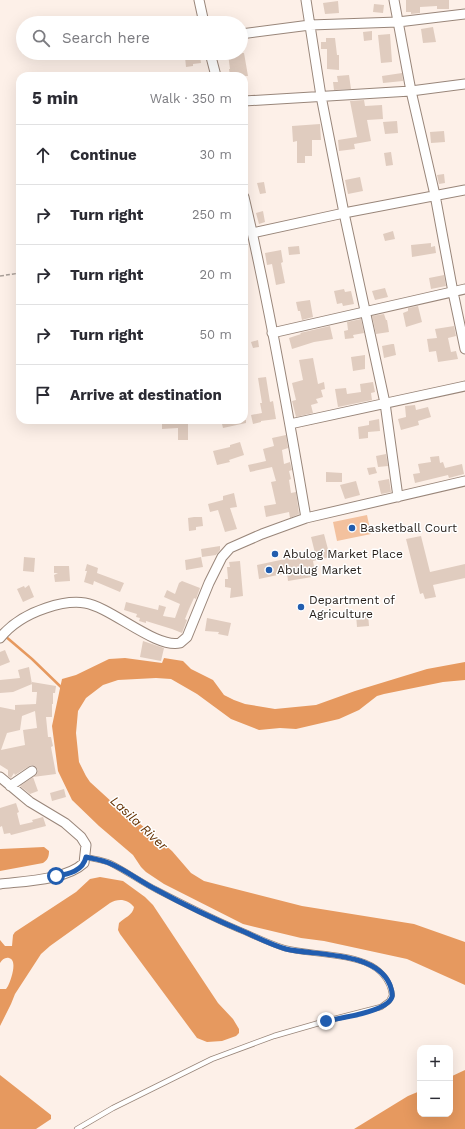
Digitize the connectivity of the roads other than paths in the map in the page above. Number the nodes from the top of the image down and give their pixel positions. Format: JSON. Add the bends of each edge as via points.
{"nodes":[{"id":1,"x":199,"y":0,"type":"edge"},
{"id":2,"x":306,"y":0,"type":"edge"},
{"id":3,"x":394,"y":0,"type":"edge"},
{"id":4,"x":465,"y":14,"type":"edge"},
{"id":5,"x":202,"y":16,"type":"edge"},
{"id":6,"x":398,"y":22,"type":"junction"},
{"id":7,"x":310,"y":25,"type":"junction"},
{"id":8,"x":248,"y":33,"type":"edge"},
{"id":9,"x":212,"y":60,"type":"edge"},
{"id":10,"x":215,"y":72,"type":"edge"},
{"id":11,"x":465,"y":84,"type":"edge"},
{"id":12,"x":411,"y":91,"type":"junction"},
{"id":13,"x":321,"y":96,"type":"junction"},
{"id":14,"x":248,"y":101,"type":"edge"},
{"id":15,"x":465,"y":190,"type":"edge"},
{"id":16,"x":435,"y":195,"type":"junction"},
{"id":17,"x":344,"y":213,"type":"junction"},
{"id":18,"x":248,"y":215,"type":"edge"},
{"id":19,"x":252,"y":233,"type":"junction"},
{"id":20,"x":465,"y":289,"type":"edge"},
{"id":21,"x":452,"y":292,"type":"junction"},
{"id":22,"x":366,"y":312,"type":"junction"},
{"id":23,"x":272,"y":333,"type":"junction"},
{"id":24,"x":465,"y":349,"type":"edge"},
{"id":25,"x":465,"y":386,"type":"edge"},
{"id":26,"x":385,"y":403,"type":"junction"},
{"id":27,"x":290,"y":424,"type":"junction"},
{"id":28,"x":465,"y":481,"type":"edge"},
{"id":29,"x":398,"y":497,"type":"junction"},
{"id":30,"x":306,"y":518,"type":"junction"},
{"id":31,"x":0,"y":638,"type":"edge"},
{"id":32,"x":32,"y":771,"type":"dead end"},
{"id":33,"x":0,"y":777,"type":"edge"},
{"id":34,"x":10,"y":786,"type":"junction"},
{"id":35,"x":86,"y":857,"type":"junction"},
{"id":36,"x":0,"y":884,"type":"edge"},
{"id":37,"x":77,"y":1129,"type":"edge"}],
"edges":[{"from":1,"to":5,"type":"street"},
{"from":2,"to":7,"type":"street"},
{"from":3,"to":6,"type":"street"},
{"from":4,"to":6,"type":"street"},
{"from":6,"to":7,"type":"street"},
{"from":6,"to":12,"type":"street"},
{"from":7,"to":8,"type":"street"},
{"from":7,"to":13,"type":"street"},
{"from":9,"to":10,"type":"street"},
{"from":11,"to":12,"type":"street"},
{"from":12,"to":13,"type":"street"},
{"from":12,"to":16,"type":"street"},
{"from":13,"to":14,"type":"street"},
{"from":13,"to":17,"type":"street"},
{"from":15,"to":16,"type":"street"},
{"from":16,"to":17,"type":"street"},
{"from":16,"to":21,"type":"street"},
{"from":17,"to":19,"type":"street"},
{"from":17,"to":22,"type":"street"},
{"from":18,"to":19,"type":"street"},
{"from":19,"to":23,"type":"street"},
{"from":20,"to":21,"type":"street"},
{"from":21,"to":22,"type":"street"},
{"from":21,"to":24,"type":"street"},
{"from":22,"to":23,"type":"street"},
{"from":22,"to":26,"type":"street"},
{"from":23,"to":27,"type":"street"},
{"from":25,"to":26,"type":"street"},
{"from":26,"to":27,"type":"street"},
{"from":26,"to":29,"type":"street"},
{"from":27,"to":30,"type":"street"},
{"from":28,"to":29,"type":"street"},
{"from":29,"to":30,"type":"street"},
{"from":30,"to":31,"type":"street","via":[[238,544],[225,552],[187,637],[180,643],[168,643],[148,635],[94,605],[80,602],[52,606],[30,614],[18,621]]},
{"from":32,"to":34,"type":"street"},
{"from":33,"to":34,"type":"street"},
{"from":34,"to":35,"type":"street","via":[[73,829],[86,845]]},
{"from":35,"to":36,"type":"street","via":[[80,868],[67,874]]},
{"from":35,"to":37,"type":"lane","via":[[109,863],[180,902],[286,949],[333,955],[365,963],[383,974],[392,995],[390,1001],[381,1007],[274,1036],[212,1059],[113,1108]]}]}
